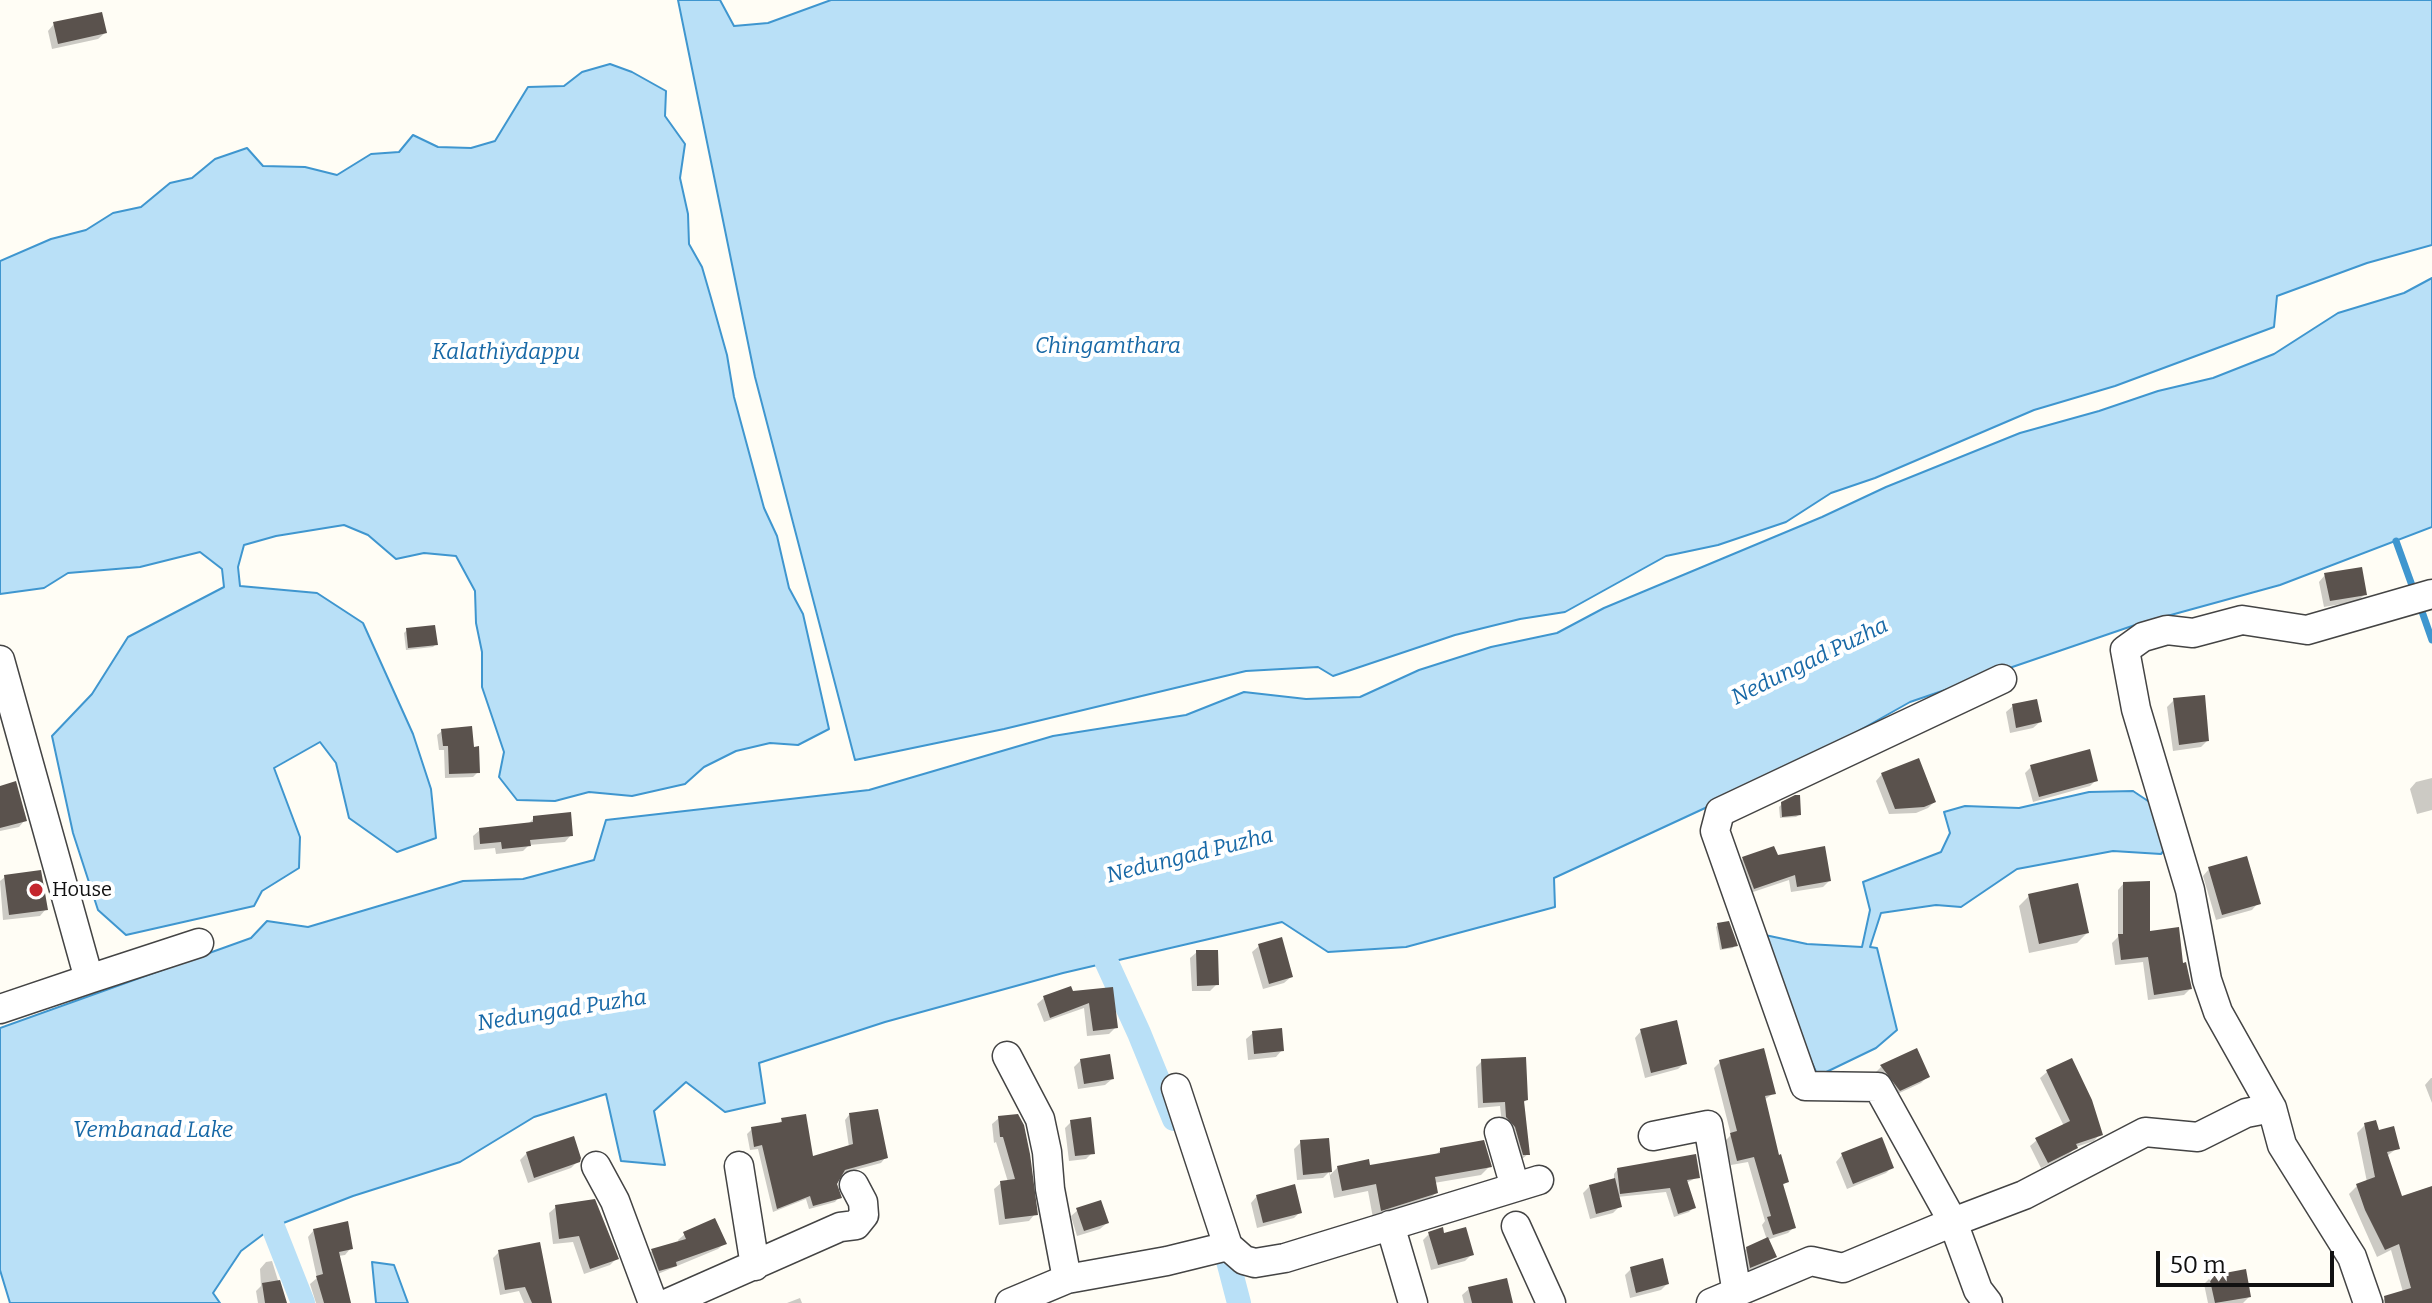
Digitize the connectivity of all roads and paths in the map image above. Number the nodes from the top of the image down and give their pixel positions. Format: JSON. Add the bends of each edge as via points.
{"nodes":[{"id":1,"x":2432,"y":594,"type":"edge"},
{"id":2,"x":0,"y":660,"type":"edge"},
{"id":3,"x":2002,"y":679,"type":"dead end"},
{"id":4,"x":199,"y":943,"type":"dead end"},
{"id":5,"x":89,"y":979,"type":"junction"},
{"id":6,"x":0,"y":1009,"type":"edge"},
{"id":7,"x":1007,"y":1056,"type":"dead end"},
{"id":8,"x":1176,"y":1088,"type":"dead end"},
{"id":9,"x":2272,"y":1108,"type":"junction"},
{"id":10,"x":1499,"y":1132,"type":"dead end"},
{"id":11,"x":1653,"y":1136,"type":"dead end"},
{"id":12,"x":596,"y":1166,"type":"dead end"},
{"id":13,"x":739,"y":1166,"type":"dead end"},
{"id":14,"x":854,"y":1185,"type":"dead end"},
{"id":15,"x":1953,"y":1222,"type":"junction"},
{"id":16,"x":1390,"y":1225,"type":"junction"},
{"id":17,"x":1516,"y":1226,"type":"dead end"},
{"id":18,"x":1223,"y":1247,"type":"junction"},
{"id":19,"x":755,"y":1266,"type":"junction"},
{"id":20,"x":1067,"y":1279,"type":"junction"},
{"id":21,"x":1724,"y":1298,"type":"edge"},
{"id":22,"x":679,"y":1301,"type":"edge"},
{"id":23,"x":653,"y":1303,"type":"edge"},
{"id":24,"x":1010,"y":1303,"type":"edge"},
{"id":25,"x":1413,"y":1303,"type":"edge"},
{"id":26,"x":1551,"y":1303,"type":"edge"},
{"id":27,"x":1988,"y":1303,"type":"edge"},
{"id":28,"x":2368,"y":1303,"type":"edge"}],
"edges":[{"from":1,"to":9,"type":"street","via":[[2307,630],[2242,620],[2193,633],[2167,630],[2125,650],[2136,709],[2190,890],[2207,980],[2218,1012]]},
{"from":2,"to":5,"type":"street"},
{"from":3,"to":15,"type":"street","via":[[1720,812],[1715,831],[1805,1086],[1878,1087]]},
{"from":4,"to":5,"type":"street"},
{"from":5,"to":6,"type":"street"},
{"from":7,"to":20,"type":"street","via":[[1040,1119]]},
{"from":8,"to":18,"type":"street"},
{"from":9,"to":15,"type":"street","via":[[2246,1113],[2198,1137],[2145,1132],[2024,1195]]},
{"from":9,"to":28,"type":"street","via":[[2282,1145],[2352,1257]]},
{"from":10,"to":16,"type":"street","via":[[1527,1184]]},
{"from":11,"to":21,"type":"street","via":[[1708,1125]]},
{"from":12,"to":23,"type":"street","via":[[615,1201]]},
{"from":13,"to":19,"type":"street"},
{"from":14,"to":19,"type":"street","via":[[864,1215],[856,1225],[840,1227]]},
{"from":15,"to":21,"type":"street","via":[[1843,1268],[1811,1261]]},
{"from":15,"to":27,"type":"street","via":[[1978,1290]]},
{"from":16,"to":18,"type":"street","via":[[1255,1263]]},
{"from":16,"to":25,"type":"street"},
{"from":17,"to":26,"type":"street"},
{"from":18,"to":20,"type":"street"},
{"from":19,"to":22,"type":"street"},
{"from":20,"to":24,"type":"street"}]}
